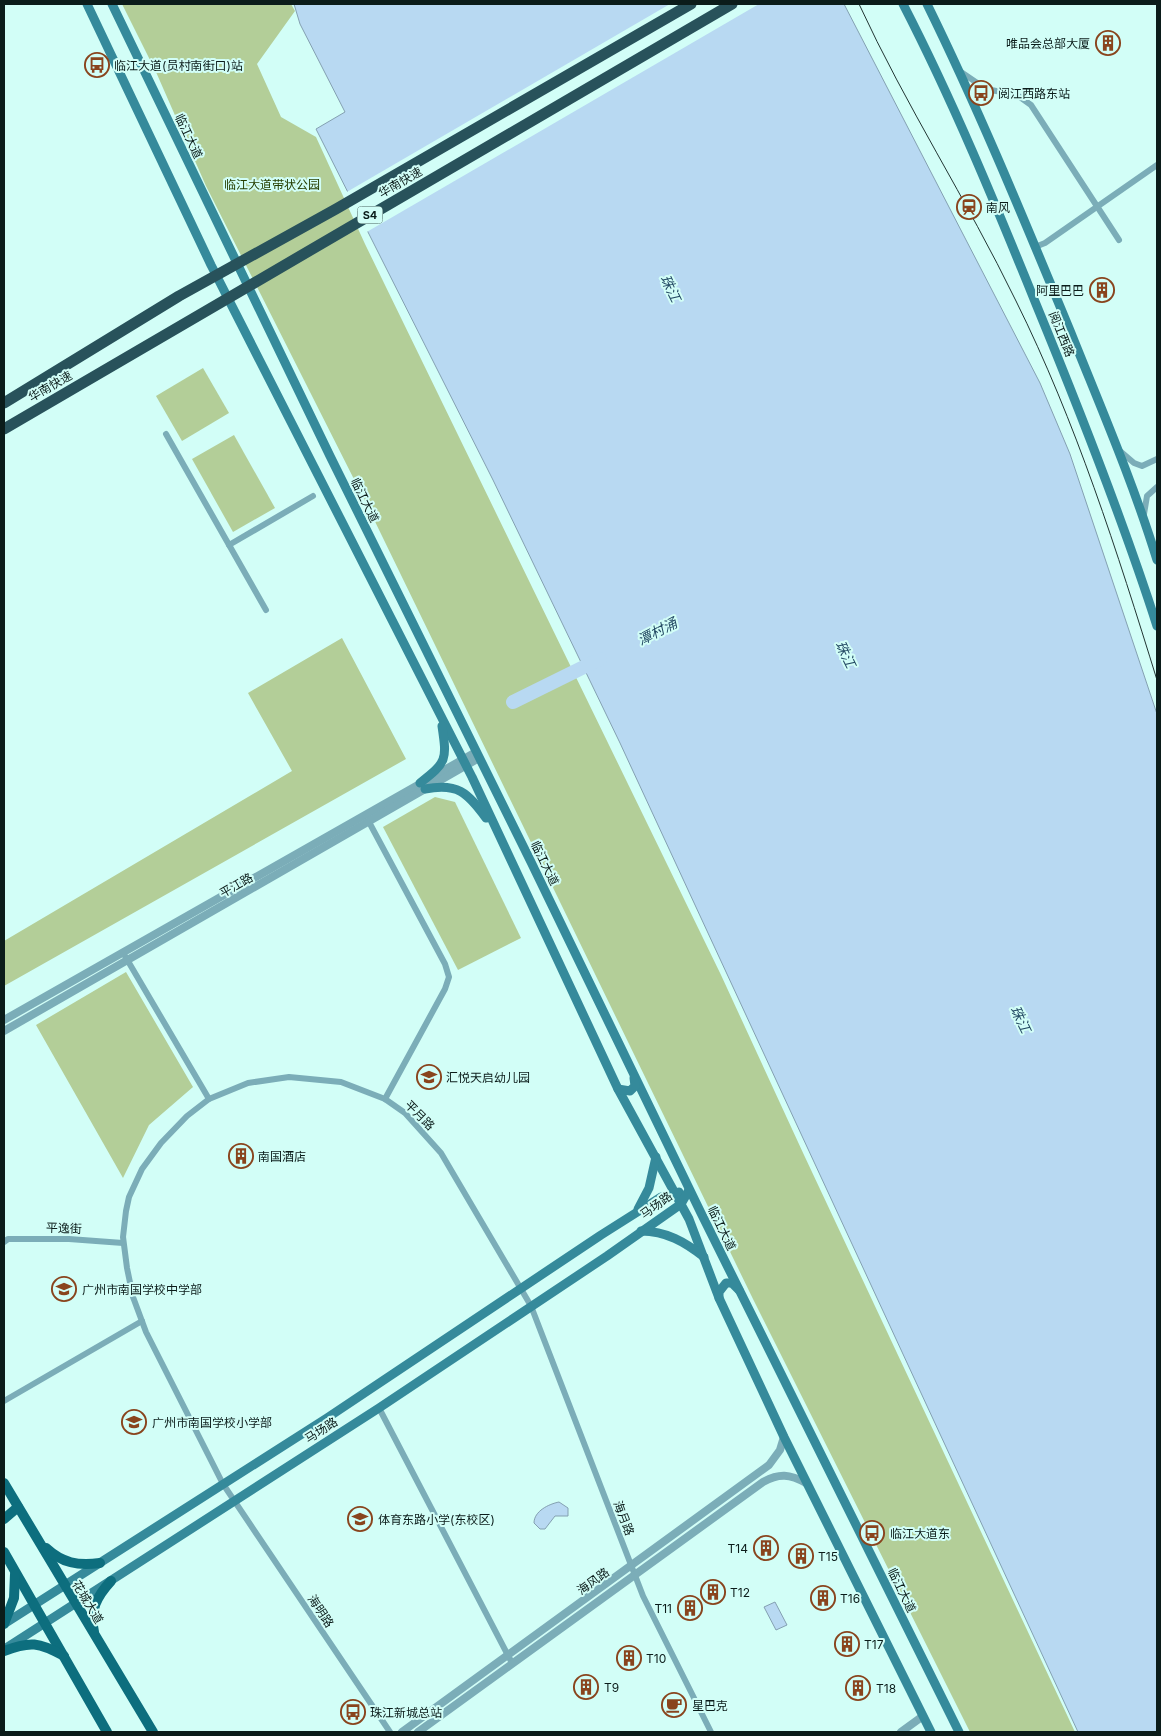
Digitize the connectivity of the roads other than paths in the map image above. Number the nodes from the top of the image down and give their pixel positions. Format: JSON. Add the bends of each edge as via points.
{"nodes":[{"id":1,"x":87,"y":4,"type":"edge"},
{"id":2,"x":112,"y":4,"type":"edge"},
{"id":3,"x":691,"y":4,"type":"edge"},
{"id":4,"x":732,"y":4,"type":"edge"},
{"id":5,"x":903,"y":4,"type":"edge"},
{"id":6,"x":927,"y":4,"type":"edge"},
{"id":7,"x":960,"y":72,"type":"junction"},
{"id":8,"x":1157,"y":165,"type":"edge"},
{"id":9,"x":1098,"y":207,"type":"junction"},
{"id":10,"x":1119,"y":240,"type":"dead end"},
{"id":11,"x":1035,"y":247,"type":"junction"},
{"id":12,"x":4,"y":403,"type":"edge"},
{"id":13,"x":4,"y":429,"type":"edge"},
{"id":14,"x":166,"y":434,"type":"dead end"},
{"id":15,"x":1117,"y":448,"type":"junction"},
{"id":16,"x":1157,"y":459,"type":"edge"},
{"id":17,"x":1157,"y":487,"type":"edge"},
{"id":18,"x":313,"y":496,"type":"dead end"},
{"id":19,"x":1144,"y":516,"type":"junction"},
{"id":20,"x":229,"y":545,"type":"junction"},
{"id":21,"x":1157,"y":560,"type":"edge"},
{"id":22,"x":266,"y":610,"type":"dead end"},
{"id":23,"x":1157,"y":626,"type":"edge"},
{"id":24,"x":441,"y":718,"type":"junction"},
{"id":25,"x":477,"y":755,"type":"junction"},
{"id":26,"x":464,"y":762,"type":"junction"},
{"id":27,"x":422,"y":786,"type":"junction"},
{"id":28,"x":369,"y":822,"type":"junction"},
{"id":29,"x":497,"y":833,"type":"junction"},
{"id":30,"x":531,"y":862,"type":"junction"},
{"id":31,"x":515,"y":870,"type":"junction"},
{"id":32,"x":122,"y":952,"type":"junction"},
{"id":33,"x":127,"y":960,"type":"junction"},
{"id":34,"x":4,"y":1020,"type":"edge"},
{"id":35,"x":4,"y":1031,"type":"edge"},
{"id":36,"x":634,"y":1077,"type":"junction"},
{"id":37,"x":618,"y":1089,"type":"junction"},
{"id":38,"x":209,"y":1099,"type":"junction"},
{"id":39,"x":385,"y":1099,"type":"junction"},
{"id":40,"x":656,"y":1157,"type":"junction"},
{"id":41,"x":690,"y":1190,"type":"junction"},
{"id":42,"x":674,"y":1192,"type":"junction"},
{"id":43,"x":681,"y":1204,"type":"junction"},
{"id":44,"x":633,"y":1215,"type":"junction"},
{"id":45,"x":641,"y":1231,"type":"junction"},
{"id":46,"x":4,"y":1242,"type":"edge"},
{"id":47,"x":124,"y":1243,"type":"junction"},
{"id":48,"x":706,"y":1259,"type":"junction"},
{"id":49,"x":522,"y":1289,"type":"junction"},
{"id":50,"x":739,"y":1290,"type":"junction"},
{"id":51,"x":719,"y":1298,"type":"junction"},
{"id":52,"x":531,"y":1306,"type":"junction"},
{"id":53,"x":142,"y":1321,"type":"junction"},
{"id":54,"x":4,"y":1401,"type":"edge"},
{"id":55,"x":379,"y":1408,"type":"junction"},
{"id":56,"x":784,"y":1437,"type":"junction"},
{"id":57,"x":4,"y":1483,"type":"edge"},
{"id":58,"x":806,"y":1483,"type":"junction"},
{"id":59,"x":223,"y":1484,"type":"junction"},
{"id":60,"x":234,"y":1501,"type":"junction"},
{"id":61,"x":18,"y":1507,"type":"junction"},
{"id":62,"x":4,"y":1520,"type":"edge"},
{"id":63,"x":39,"y":1542,"type":"junction"},
{"id":64,"x":4,"y":1552,"type":"edge"},
{"id":65,"x":100,"y":1563,"type":"junction"},
{"id":66,"x":631,"y":1567,"type":"junction"},
{"id":67,"x":14,"y":1570,"type":"junction"},
{"id":68,"x":635,"y":1576,"type":"junction"},
{"id":69,"x":111,"y":1581,"type":"junction"},
{"id":70,"x":64,"y":1586,"type":"junction"},
{"id":71,"x":75,"y":1604,"type":"junction"},
{"id":72,"x":34,"y":1605,"type":"junction"},
{"id":73,"x":45,"y":1623,"type":"junction"},
{"id":74,"x":4,"y":1624,"type":"edge"},
{"id":75,"x":96,"y":1640,"type":"junction"},
{"id":76,"x":4,"y":1650,"type":"edge"},
{"id":77,"x":508,"y":1655,"type":"junction"},
{"id":78,"x":64,"y":1656,"type":"junction"},
{"id":79,"x":512,"y":1663,"type":"junction"},
{"id":80,"x":923,"y":1716,"type":"junction"},
{"id":81,"x":106,"y":1732,"type":"edge"},
{"id":82,"x":153,"y":1732,"type":"edge"},
{"id":83,"x":390,"y":1732,"type":"edge"},
{"id":84,"x":402,"y":1732,"type":"edge"},
{"id":85,"x":418,"y":1732,"type":"edge"},
{"id":86,"x":711,"y":1732,"type":"edge"},
{"id":87,"x":901,"y":1732,"type":"edge"},
{"id":88,"x":931,"y":1732,"type":"edge"},
{"id":89,"x":959,"y":1732,"type":"edge"}],
"edges":[{"from":1,"to":24,"type":"main road","name":"临江大道","via":[[211,265]]},
{"from":2,"to":25,"type":"main road","name":"临江大道"},
{"from":3,"to":12,"type":"highway","name":"华南快速","number":"S4","via":[[193,288]]},
{"from":4,"to":13,"type":"highway","name":"华南快速","number":"S4"},
{"from":5,"to":23,"type":"main road","name":"阅江西路","via":[[961,125],[1013,246],[1107,479]]},
{"from":6,"to":7,"type":"main road","name":"阅江西路"},
{"from":7,"to":9,"type":"street","via":[[986,89],[1017,95],[1032,104]]},
{"from":7,"to":11,"type":"main road","name":"阅江西路"},
{"from":8,"to":9,"type":"street"},
{"from":9,"to":10,"type":"street"},
{"from":9,"to":11,"type":"street"},
{"from":11,"to":15,"type":"main road","name":"阅江西路"},
{"from":14,"to":20,"type":"street"},
{"from":15,"to":16,"type":"street","via":[[1142,466]]},
{"from":15,"to":19,"type":"main road","name":"阅江西路"},
{"from":17,"to":19,"type":"street","via":[[1147,496]]},
{"from":18,"to":20,"type":"street"},
{"from":19,"to":21,"type":"main road","name":"阅江西路"},
{"from":20,"to":22,"type":"street"},
{"from":24,"to":26,"type":"main road","name":"临江大道"},
{"from":24,"to":27,"type":"main road","via":[[444,759]]},
{"from":25,"to":26,"type":"street","name":"平江路"},
{"from":25,"to":30,"type":"main road","name":"临江大道"},
{"from":26,"to":27,"type":"street","name":"平江路"},
{"from":26,"to":29,"type":"main road","name":"临江大道"},
{"from":27,"to":28,"type":"street","name":"平江路"},
{"from":27,"to":29,"type":"main road","via":[[448,787],[468,795]]},
{"from":27,"to":32,"type":"street","name":"平江路"},
{"from":28,"to":33,"type":"street","name":"平江路"},
{"from":28,"to":39,"type":"street","via":[[449,977]]},
{"from":29,"to":31,"type":"main road","name":"临江大道"},
{"from":30,"to":31,"type":"main road","via":[[523,858],[518,860]]},
{"from":30,"to":36,"type":"main road","name":"临江大道"},
{"from":31,"to":37,"type":"main road","name":"临江大道"},
{"from":32,"to":33,"type":"street"},
{"from":32,"to":34,"type":"street","name":"平江路"},
{"from":33,"to":35,"type":"street","name":"平江路"},
{"from":33,"to":38,"type":"street"},
{"from":36,"to":37,"type":"main road","via":[[635,1086],[630,1091]]},
{"from":36,"to":41,"type":"main road","name":"临江大道"},
{"from":37,"to":40,"type":"main road","name":"临江大道"},
{"from":38,"to":39,"type":"street","name":"平月路","via":[[248,1083],[289,1077],[341,1082]]},
{"from":38,"to":47,"type":"street","name":"平月路","via":[[174,1129],[142,1169],[129,1197]]},
{"from":39,"to":49,"type":"street","name":"平月路","via":[[406,1113],[440,1153]]},
{"from":40,"to":42,"type":"main road","name":"临江大道"},
{"from":40,"to":44,"type":"main road","via":[[645,1199]]},
{"from":41,"to":42,"type":"main road","name":"马场路"},
{"from":41,"to":43,"type":"main road","name":"马场路"},
{"from":41,"to":50,"type":"main road","name":"临江大道"},
{"from":42,"to":43,"type":"main road","name":"临江大道"},
{"from":42,"to":44,"type":"main road","name":"马场路"},
{"from":43,"to":45,"type":"main road","name":"马场路"},
{"from":43,"to":48,"type":"main road","name":"临江大道"},
{"from":44,"to":45,"type":"main road","via":[[644,1219]]},
{"from":44,"to":49,"type":"main road","name":"马场路"},
{"from":45,"to":48,"type":"main road","via":[[666,1234],[691,1246]]},
{"from":45,"to":52,"type":"main road","name":"马场路"},
{"from":46,"to":47,"type":"street","name":"平逸街","via":[[8,1239],[69,1239]]},
{"from":47,"to":53,"type":"street","name":"平月路","via":[[133,1297]]},
{"from":48,"to":51,"type":"main road","name":"临江大道"},
{"from":49,"to":52,"type":"street","name":"平月路"},
{"from":49,"to":59,"type":"main road","name":"马场路"},
{"from":50,"to":51,"type":"main road","via":[[732,1283],[726,1283]]},
{"from":50,"to":89,"type":"main road","name":"临江大道"},
{"from":51,"to":56,"type":"main road","name":"临江大道"},
{"from":52,"to":55,"type":"main road","name":"马场路"},
{"from":52,"to":66,"type":"street","name":"海月路"},
{"from":53,"to":54,"type":"street"},
{"from":53,"to":59,"type":"street","name":"平月路"},
{"from":55,"to":60,"type":"main road","name":"马场路"},
{"from":55,"to":77,"type":"street"},
{"from":56,"to":58,"type":"main road","name":"临江大道"},
{"from":56,"to":66,"type":"street","name":"海风路","via":[[780,1450],[769,1465]]},
{"from":57,"to":61,"type":"main road","name":"花城大道"},
{"from":58,"to":68,"type":"street","name":"海风路","via":[[789,1476],[772,1477]]},
{"from":58,"to":80,"type":"main road","name":"临江大道"},
{"from":59,"to":60,"type":"street","name":"海明路"},
{"from":59,"to":65,"type":"main road","name":"马场路"},
{"from":60,"to":69,"type":"main road","name":"马场路"},
{"from":60,"to":83,"type":"street","name":"海明路"},
{"from":61,"to":62,"type":"main road"},
{"from":61,"to":63,"type":"main road","name":"花城大道"},
{"from":63,"to":65,"type":"main road","via":[[64,1561]]},
{"from":63,"to":70,"type":"main road","name":"花城大道"},
{"from":64,"to":67,"type":"main road"},
{"from":65,"to":70,"type":"main road","name":"马场路"},
{"from":66,"to":68,"type":"street","name":"海月路"},
{"from":66,"to":77,"type":"street","name":"海风路"},
{"from":67,"to":72,"type":"main road"},
{"from":67,"to":74,"type":"main road","via":[[14,1598]]},
{"from":68,"to":79,"type":"street","name":"海风路"},
{"from":68,"to":86,"type":"street","name":"海月路"},
{"from":69,"to":71,"type":"main road","name":"马场路"},
{"from":69,"to":75,"type":"main road","via":[[100,1593],[93,1609]]},
{"from":70,"to":71,"type":"main road","name":"花城大道"},
{"from":70,"to":72,"type":"main road","name":"马场路"},
{"from":71,"to":73,"type":"main road","name":"马场路"},
{"from":71,"to":75,"type":"main road","name":"花城大道"},
{"from":72,"to":73,"type":"main road"},
{"from":72,"to":74,"type":"main road","name":"马场路"},
{"from":73,"to":76,"type":"main road","name":"马场路"},
{"from":73,"to":78,"type":"main road"},
{"from":75,"to":82,"type":"main road","name":"花城大道"},
{"from":76,"to":78,"type":"main road","via":[[35,1643]]},
{"from":77,"to":79,"type":"street"},
{"from":77,"to":84,"type":"street","name":"海风路"},
{"from":78,"to":81,"type":"main road"},
{"from":79,"to":85,"type":"street","name":"海风路"},
{"from":80,"to":87,"type":"street"},
{"from":80,"to":88,"type":"main road","name":"临江大道"}]}
